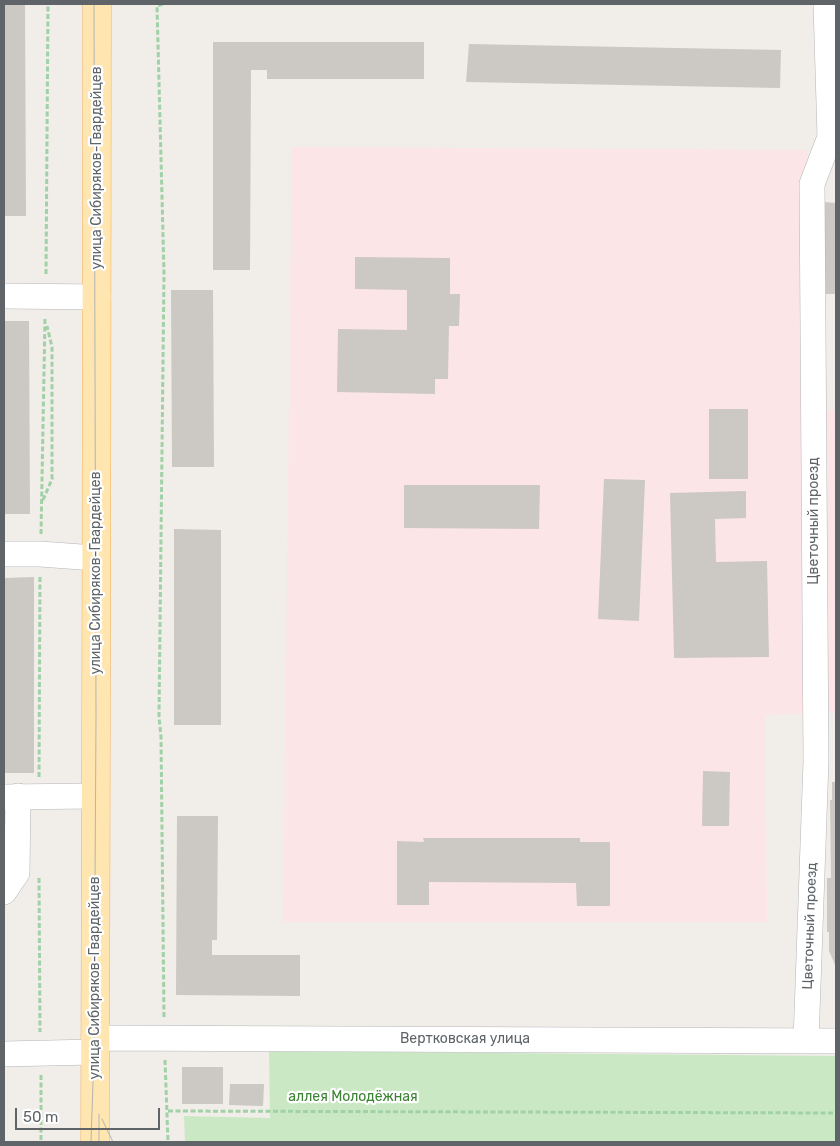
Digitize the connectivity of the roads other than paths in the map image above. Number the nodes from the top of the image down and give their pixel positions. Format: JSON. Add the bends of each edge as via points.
{"nodes":[{"id":1,"x":97,"y":4,"type":"edge"},
{"id":2,"x":826,"y":4,"type":"edge"},
{"id":3,"x":4,"y":296,"type":"edge"},
{"id":4,"x":98,"y":297,"type":"junction"},
{"id":5,"x":4,"y":554,"type":"edge"},
{"id":6,"x":95,"y":558,"type":"junction"},
{"id":7,"x":11,"y":796,"type":"edge"},
{"id":8,"x":94,"y":796,"type":"junction"},
{"id":9,"x":4,"y":892,"type":"edge"},
{"id":10,"x":806,"y":1041,"type":"junction"},
{"id":11,"x":836,"y":1041,"type":"edge"},
{"id":12,"x":94,"y":1045,"type":"junction"},
{"id":13,"x":4,"y":1054,"type":"edge"},
{"id":14,"x":95,"y":1142,"type":"edge"}],
"edges":[{"from":1,"to":4,"type":"main road","name":"улица Сибиряков-Гвардейцев"},
{"from":2,"to":10,"type":"street","name":"Цветочный проезд","via":[[830,137],[812,184],[816,760]]},
{"from":3,"to":4,"type":"street","via":[[45,308]]},
{"from":4,"to":6,"type":"main road","name":"улица Сибиряков-Гвардейцев"},
{"from":5,"to":6,"type":"street"},
{"from":6,"to":8,"type":"main road","name":"улица Сибиряков-Гвардейцев"},
{"from":7,"to":8,"type":"street"},
{"from":7,"to":9,"type":"street","via":[[17,873]]},
{"from":8,"to":12,"type":"main road","name":"улица Сибиряков-Гвардейцев"},
{"from":10,"to":11,"type":"street","name":"Вертковская улица"},
{"from":10,"to":12,"type":"street","name":"Вертковская улица","via":[[164,1039]]},
{"from":12,"to":13,"type":"street","name":"Вертковская улица"},
{"from":12,"to":14,"type":"main road","name":"улица Сибиряков-Гвардейцев"}]}
